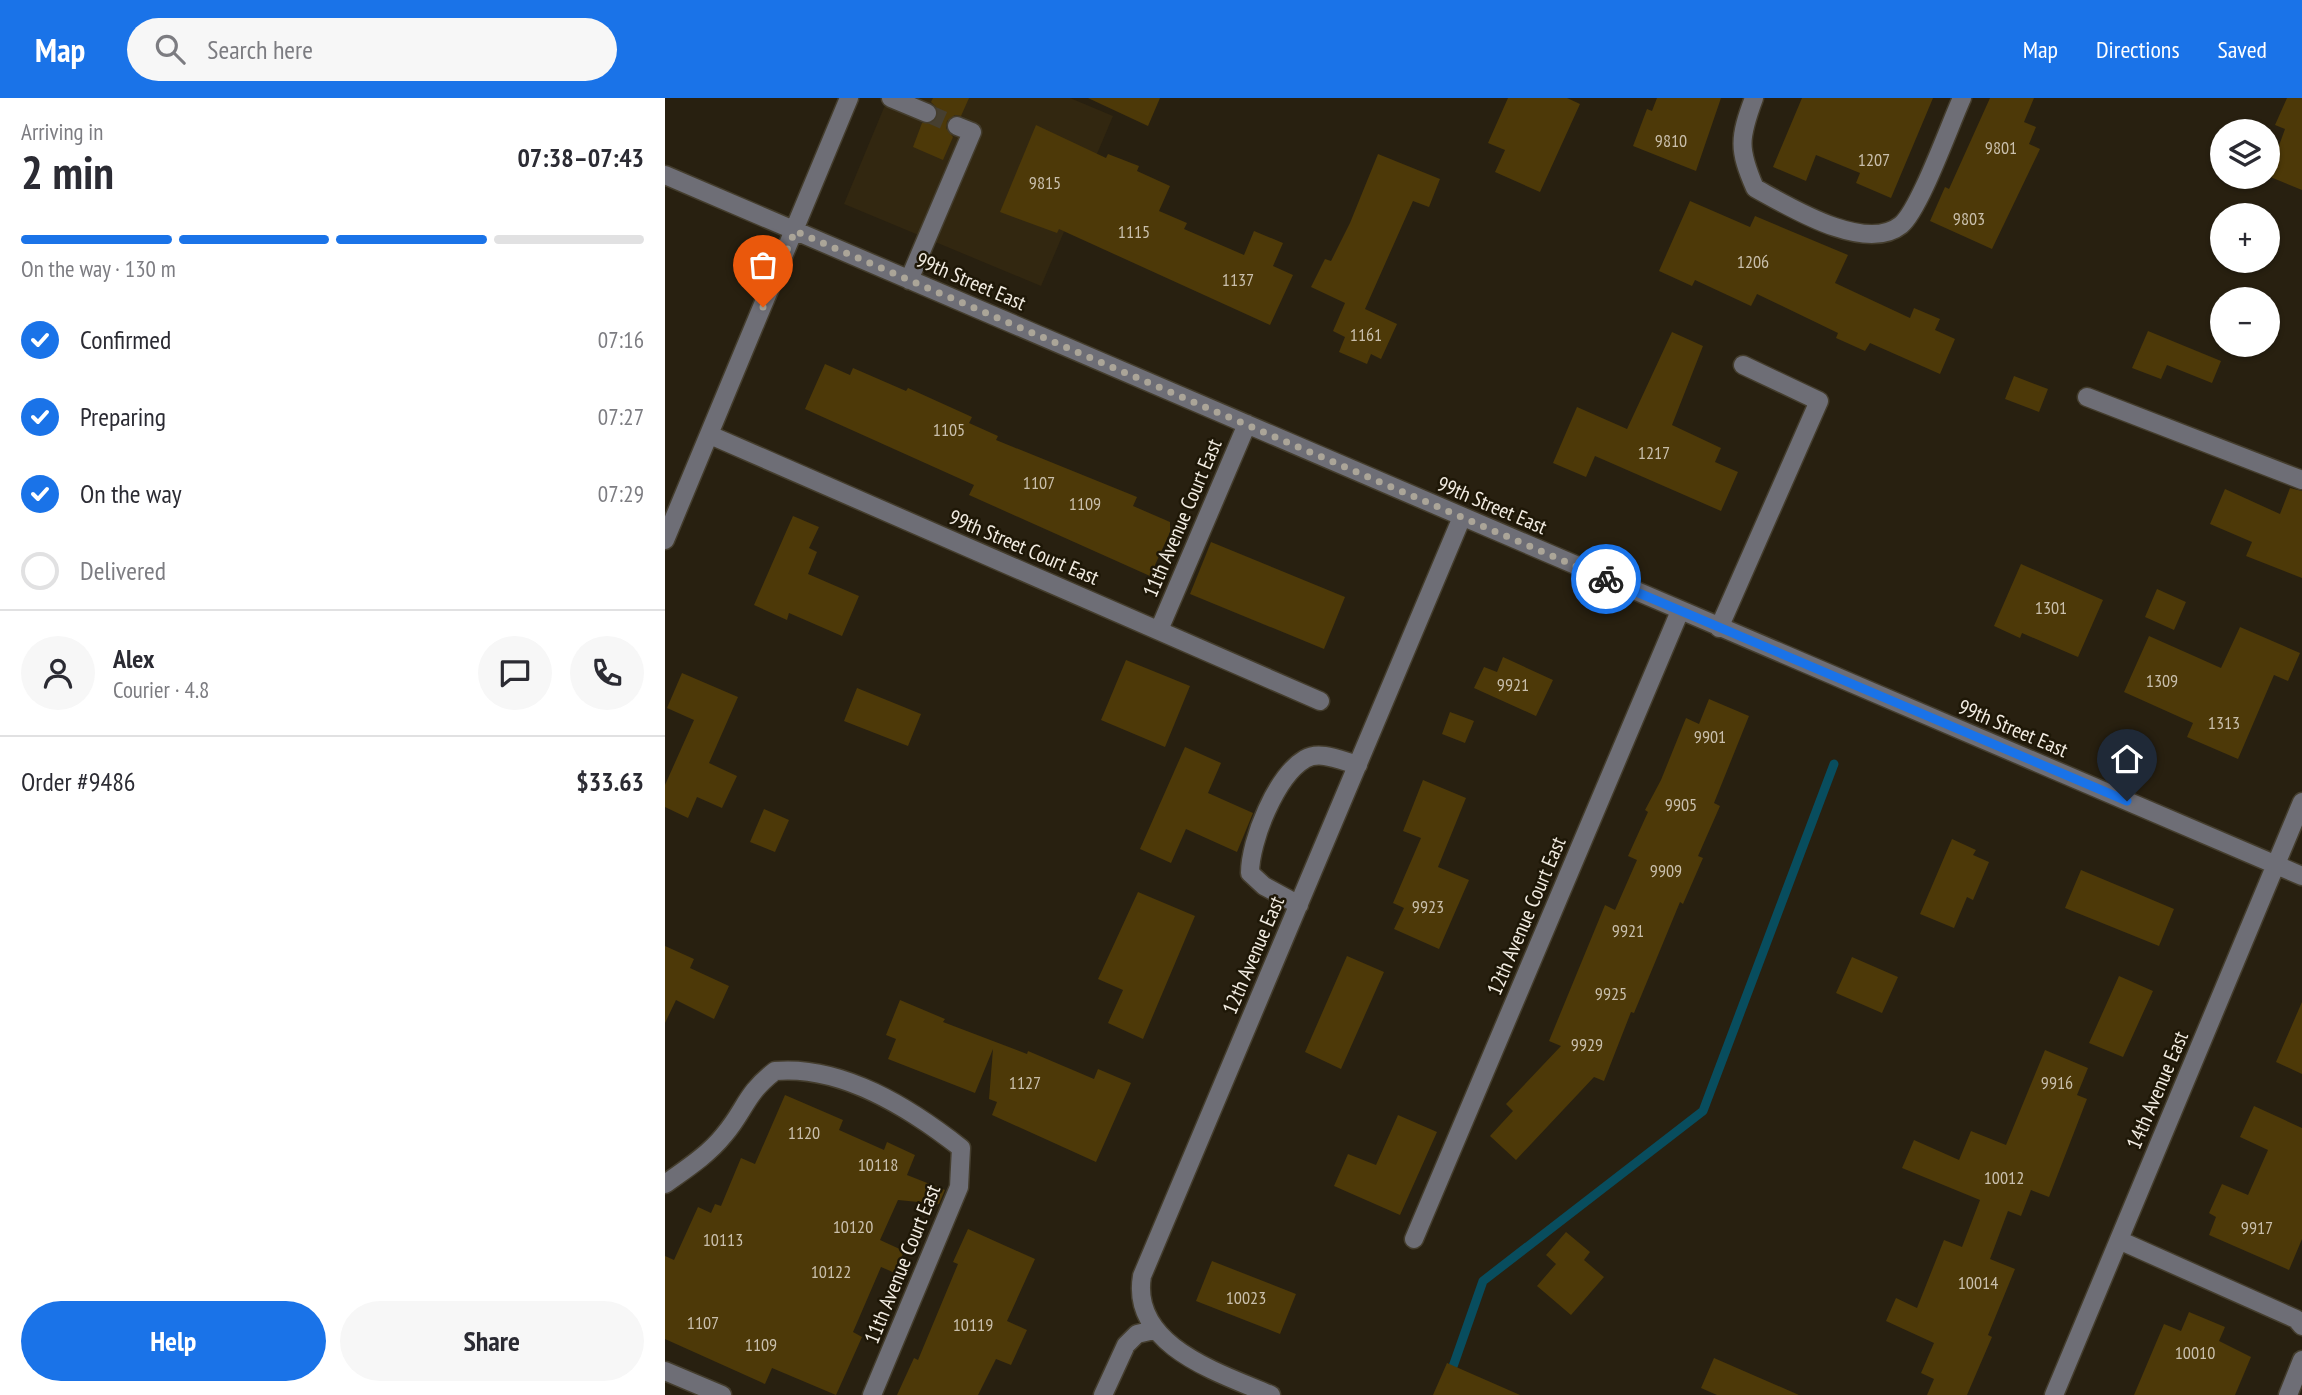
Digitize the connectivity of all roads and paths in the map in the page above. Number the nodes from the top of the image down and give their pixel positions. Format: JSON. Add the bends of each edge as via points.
{"nodes":[{"id":1,"x":849,"y":98,"type":"edge"},
{"id":2,"x":891,"y":98,"type":"edge"},
{"id":3,"x":1753,"y":98,"type":"edge"},
{"id":4,"x":1962,"y":98,"type":"edge"},
{"id":5,"x":927,"y":113,"type":"tunnel mouth"},
{"id":6,"x":957,"y":126,"type":"dead end"},
{"id":7,"x":665,"y":175,"type":"edge"},
{"id":8,"x":795,"y":231,"type":"junction"},
{"id":9,"x":909,"y":280,"type":"junction"},
{"id":10,"x":1742,"y":365,"type":"dead end"},
{"id":11,"x":2087,"y":397,"type":"dead end"},
{"id":12,"x":1247,"y":424,"type":"junction"},
{"id":13,"x":710,"y":435,"type":"junction"},
{"id":14,"x":2302,"y":480,"type":"edge"},
{"id":15,"x":1462,"y":517,"type":"junction"},
{"id":16,"x":665,"y":540,"type":"edge"},
{"id":17,"x":1680,"y":611,"type":"junction"},
{"id":18,"x":1719,"y":628,"type":"junction"},
{"id":19,"x":1159,"y":630,"type":"junction"},
{"id":20,"x":1320,"y":701,"type":"dead end"},
{"id":21,"x":1358,"y":765,"type":"junction"},
{"id":22,"x":2302,"y":802,"type":"edge"},
{"id":23,"x":2276,"y":865,"type":"junction"},
{"id":24,"x":2302,"y":876,"type":"edge"},
{"id":25,"x":1299,"y":905,"type":"junction"},
{"id":26,"x":665,"y":1184,"type":"edge"},
{"id":27,"x":1414,"y":1240,"type":"dead end"},
{"id":28,"x":2121,"y":1241,"type":"junction"},
{"id":29,"x":2302,"y":1326,"type":"edge"},
{"id":30,"x":1154,"y":1330,"type":"junction"},
{"id":31,"x":2302,"y":1360,"type":"edge"},
{"id":32,"x":665,"y":1371,"type":"edge"},
{"id":33,"x":722,"y":1395,"type":"edge"},
{"id":34,"x":873,"y":1395,"type":"edge"},
{"id":35,"x":1103,"y":1395,"type":"edge"},
{"id":36,"x":1271,"y":1395,"type":"edge"},
{"id":37,"x":2055,"y":1395,"type":"edge"},
{"id":38,"x":2288,"y":1395,"type":"edge"}],
"edges":[{"from":1,"to":8,"type":"street"},
{"from":2,"to":5,"type":"street"},
{"from":3,"to":4,"type":"street","via":[[1741,150],[1755,188],[1850,232],[1873,235],[1901,225],[1921,193]]},
{"from":6,"to":9,"type":"street","via":[[972,132]]},
{"from":7,"to":8,"type":"street","name":"99th Street East"},
{"from":8,"to":9,"type":"street","name":"99th Street East"},
{"from":8,"to":13,"type":"street"},
{"from":9,"to":12,"type":"street","name":"99th Street East"},
{"from":10,"to":18,"type":"street","via":[[1819,401]]},
{"from":11,"to":14,"type":"street"},
{"from":12,"to":15,"type":"street","name":"99th Street East"},
{"from":12,"to":19,"type":"street","name":"11th Avenue Court East"},
{"from":13,"to":16,"type":"street"},
{"from":13,"to":19,"type":"street","name":"99th Street Court East"},
{"from":15,"to":17,"type":"street","name":"99th Street East"},
{"from":15,"to":21,"type":"street","name":"12th Avenue East"},
{"from":17,"to":18,"type":"street","name":"99th Street East"},
{"from":17,"to":27,"type":"street","name":"12th Avenue Court East"},
{"from":18,"to":23,"type":"street","name":"99th Street East"},
{"from":19,"to":20,"type":"street","name":"99th Street Court East"},
{"from":21,"to":25,"type":"street","name":"12th Avenue East"},
{"from":21,"to":25,"type":"street","via":[[1320,755],[1305,759],[1275,792],[1250,856],[1250,873]]},
{"from":22,"to":23,"type":"street","name":"14th Avenue East"},
{"from":23,"to":24,"type":"street","name":"99th Street East"},
{"from":23,"to":28,"type":"street","name":"14th Avenue East"},
{"from":25,"to":30,"type":"street","name":"12th Avenue East","via":[[1142,1276],[1139,1291]]},
{"from":26,"to":34,"type":"street","name":"11th Avenue Court East","via":[[725,1134],[747,1098],[775,1071],[821,1072],[854,1084],[930,1123],[961,1148],[959,1187]]},
{"from":28,"to":29,"type":"street","via":[[2296,1319]]},
{"from":28,"to":37,"type":"street","name":"14th Avenue East"},
{"from":30,"to":35,"type":"street","via":[[1137,1334],[1126,1345]]},
{"from":30,"to":36,"type":"street","via":[[1195,1361]]},
{"from":31,"to":38,"type":"street"},
{"from":32,"to":33,"type":"street"}]}
